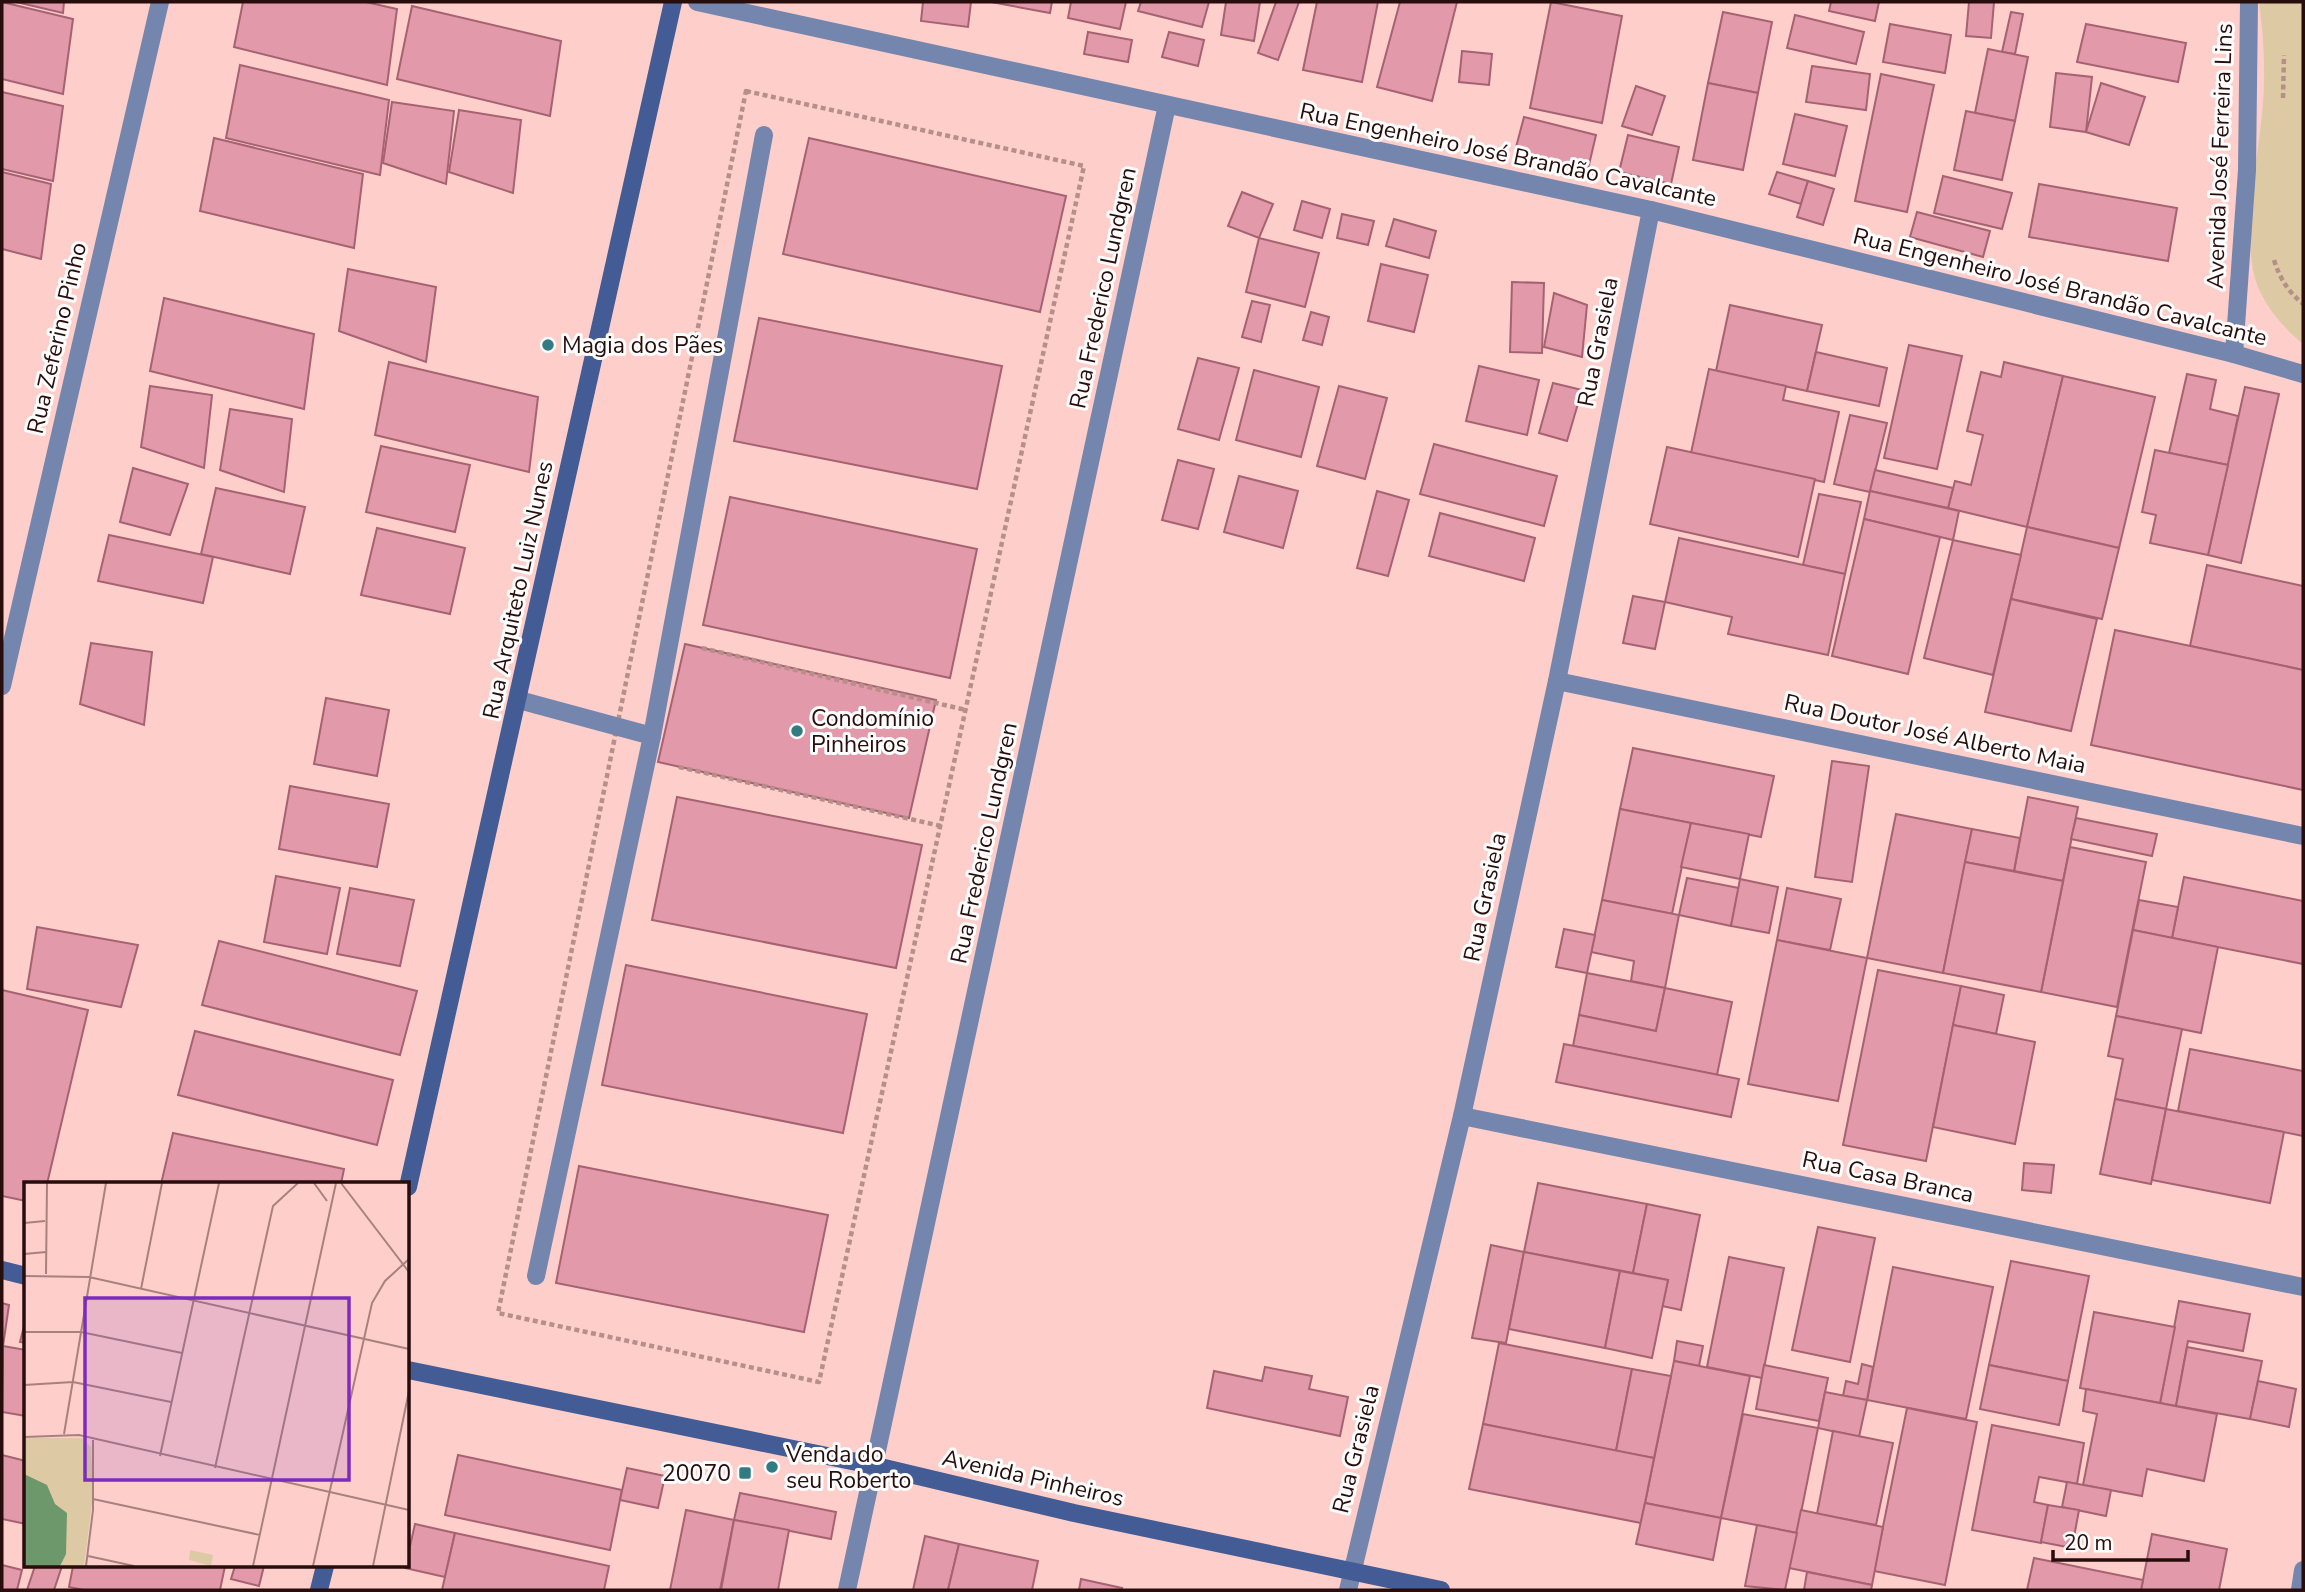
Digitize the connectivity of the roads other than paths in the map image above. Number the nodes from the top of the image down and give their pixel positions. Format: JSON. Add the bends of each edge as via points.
{"nodes":[{"id":1,"x":160,"y":2,"type":"edge"},
{"id":2,"x":673,"y":2,"type":"edge"},
{"id":3,"x":697,"y":2,"type":"edge"},
{"id":4,"x":2249,"y":2,"type":"edge"},
{"id":5,"x":1167,"y":106,"type":"junction"},
{"id":6,"x":764,"y":135,"type":"dead end"},
{"id":7,"x":1651,"y":211,"type":"junction"},
{"id":8,"x":2234,"y":354,"type":"junction"},
{"id":9,"x":2303,"y":374,"type":"edge"},
{"id":10,"x":1557,"y":681,"type":"junction"},
{"id":11,"x":2,"y":686,"type":"edge"},
{"id":12,"x":519,"y":700,"type":"junction"},
{"id":13,"x":650,"y":744,"type":"junction"},
{"id":14,"x":2303,"y":836,"type":"edge"},
{"id":15,"x":1462,"y":1116,"type":"junction"},
{"id":16,"x":409,"y":1182,"type":"edge"},
{"id":17,"x":2,"y":1270,"type":"edge"},
{"id":18,"x":24,"y":1276,"type":"edge"},
{"id":19,"x":536,"y":1276,"type":"dead end"},
{"id":20,"x":2303,"y":1287,"type":"edge"},
{"id":21,"x":410,"y":1370,"type":"edge"},
{"id":22,"x":876,"y":1466,"type":"junction"},
{"id":23,"x":324,"y":1568,"type":"edge"},
{"id":24,"x":2303,"y":1570,"type":"edge"},
{"id":25,"x":1352,"y":1571,"type":"junction"},
{"id":26,"x":319,"y":1590,"type":"edge"},
{"id":27,"x":848,"y":1590,"type":"edge"},
{"id":28,"x":1348,"y":1590,"type":"edge"},
{"id":29,"x":1441,"y":1590,"type":"edge"},
{"id":30,"x":2300,"y":1590,"type":"edge"}],
"edges":[{"from":1,"to":11,"type":"street","name":"Rua Zeferino Pinho"},
{"from":2,"to":12,"type":"main road","name":"Rua Arquiteto Luiz Nunes"},
{"from":3,"to":5,"type":"street","name":"Rua Engenheiro José Brandão Cavalcante"},
{"from":4,"to":8,"type":"street","name":"Avenida José Ferreira Lins","via":[[2247,170]]},
{"from":5,"to":7,"type":"street","name":"Rua Engenheiro José Brandão Cavalcante"},
{"from":5,"to":22,"type":"street","name":"Rua Frederico Lundgren"},
{"from":6,"to":13,"type":"street"},
{"from":7,"to":8,"type":"street","name":"Rua Engenheiro José Brandão Cavalcante"},
{"from":7,"to":10,"type":"street","name":"Rua Grasiela"},
{"from":8,"to":9,"type":"street","name":"Rua Engenheiro José Brandão Cavalcante"},
{"from":10,"to":14,"type":"street","name":"Rua Doutor José Alberto Maia"},
{"from":10,"to":15,"type":"street","name":"Rua Grasiela"},
{"from":12,"to":13,"type":"street","via":[[617,727]]},
{"from":12,"to":16,"type":"main road","name":"Rua Arquiteto Luiz Nunes"},
{"from":13,"to":19,"type":"street"},
{"from":15,"to":20,"type":"street","name":"Rua Casa Branca"},
{"from":15,"to":25,"type":"street","name":"Rua Grasiela"},
{"from":17,"to":18,"type":"main road"},
{"from":21,"to":22,"type":"main road","name":"Avenida Pinheiros"},
{"from":22,"to":25,"type":"main road","name":"Avenida Pinheiros"},
{"from":22,"to":27,"type":"street","name":"Rua Frederico Lundgren"},
{"from":23,"to":26,"type":"main road"},
{"from":24,"to":30,"type":"street"},
{"from":25,"to":28,"type":"street","name":"Rua Grasiela"},
{"from":25,"to":29,"type":"main road","name":"Avenida Pinheiros"}]}
